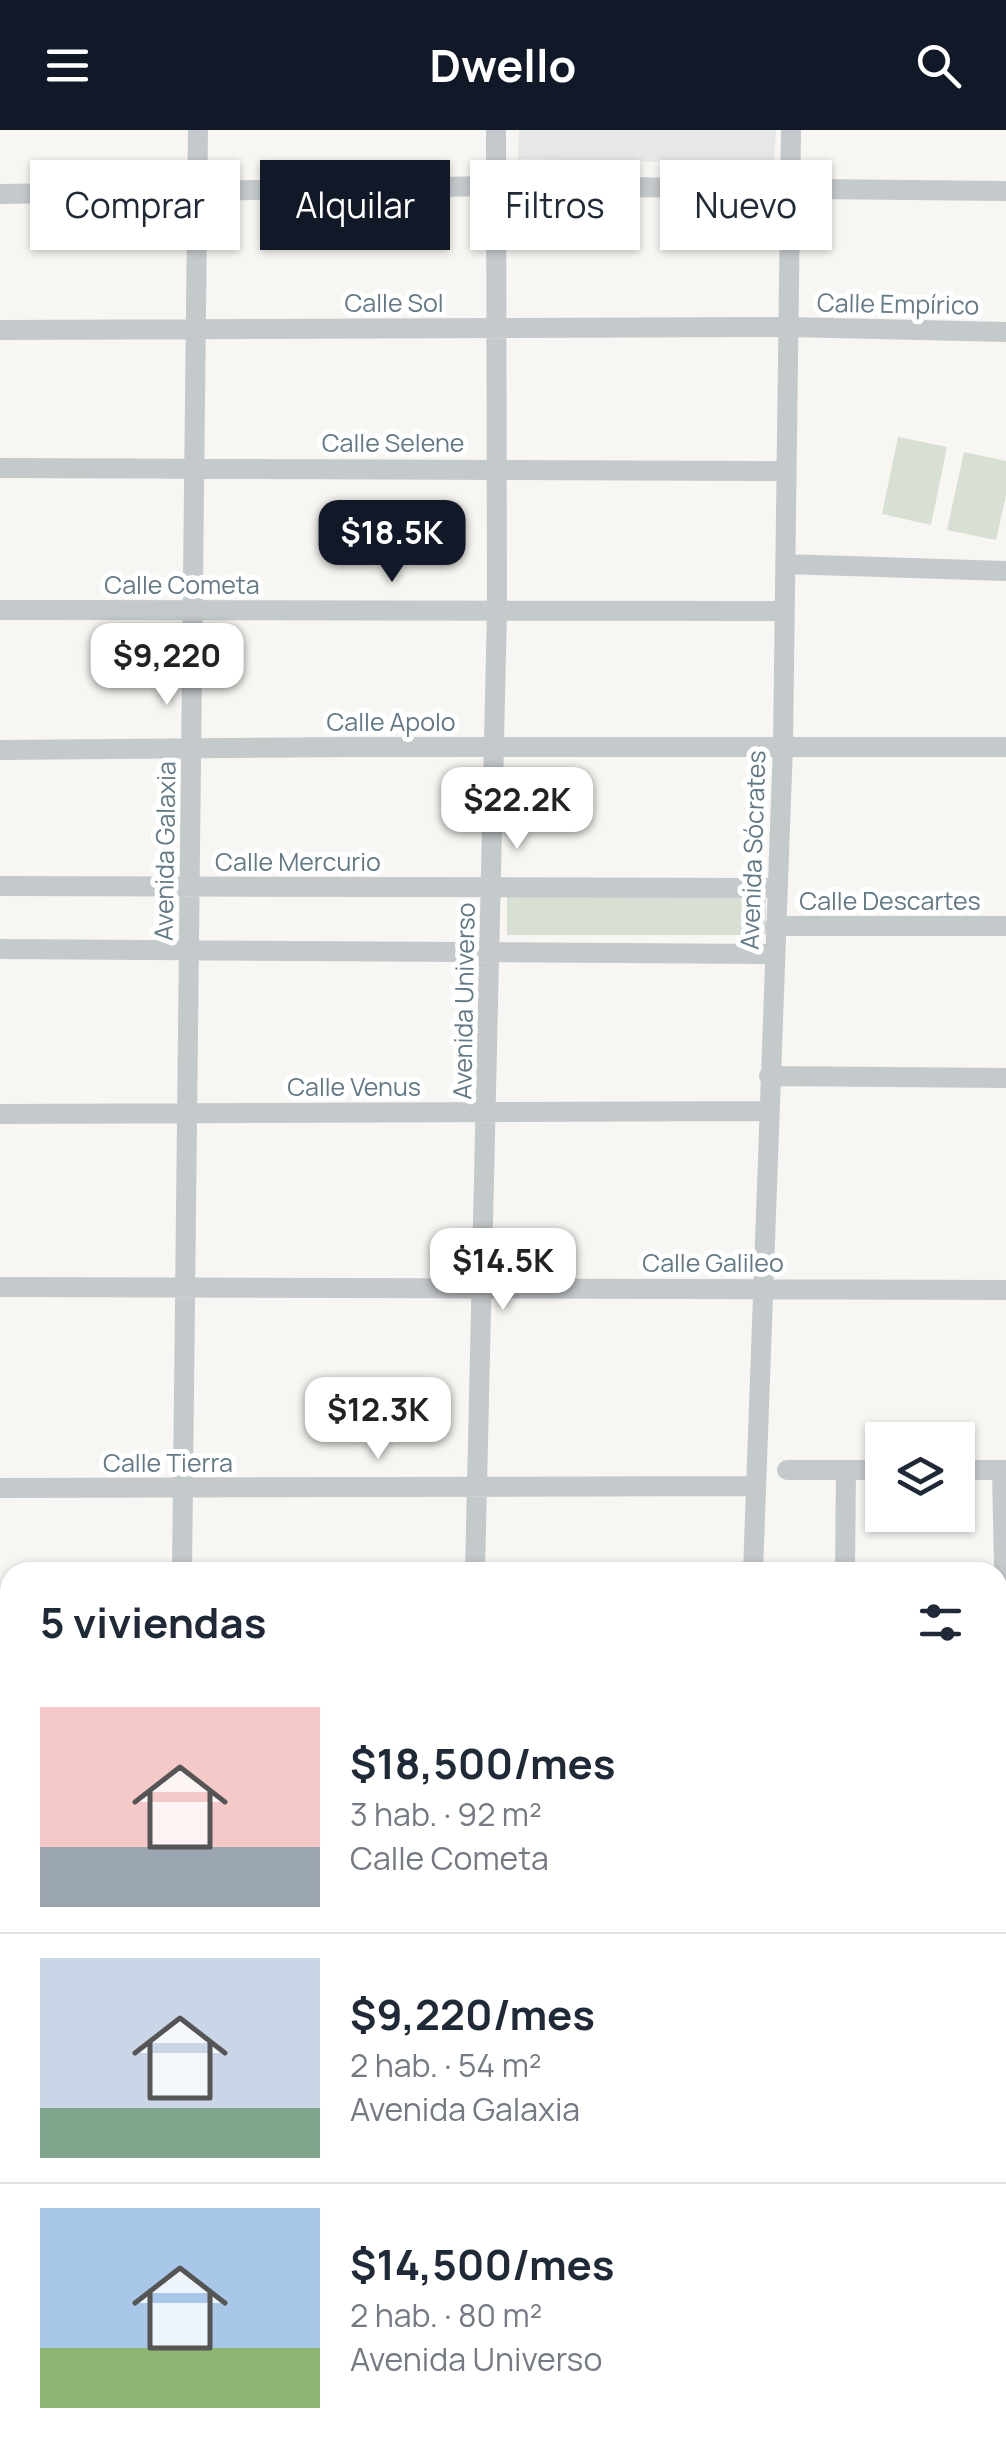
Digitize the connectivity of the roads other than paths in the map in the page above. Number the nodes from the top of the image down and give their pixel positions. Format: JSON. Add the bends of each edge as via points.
{"nodes":[{"id":1,"x":198,"y":130,"type":"edge"},
{"id":2,"x":496,"y":130,"type":"edge"},
{"id":3,"x":791,"y":130,"type":"edge"},
{"id":4,"x":198,"y":160,"type":"edge"},
{"id":5,"x":496,"y":160,"type":"edge"},
{"id":6,"x":790,"y":160,"type":"edge"},
{"id":7,"x":470,"y":186,"type":"edge"},
{"id":8,"x":832,"y":189,"type":"edge"},
{"id":9,"x":240,"y":190,"type":"edge"},
{"id":10,"x":1006,"y":191,"type":"edge"},
{"id":11,"x":0,"y":194,"type":"edge"},
{"id":12,"x":30,"y":194,"type":"edge"},
{"id":13,"x":197,"y":250,"type":"edge"},
{"id":14,"x":496,"y":250,"type":"edge"},
{"id":15,"x":789,"y":250,"type":"edge"},
{"id":16,"x":788,"y":326,"type":"junction"},
{"id":17,"x":496,"y":327,"type":"junction"},
{"id":18,"x":196,"y":328,"type":"junction"},
{"id":19,"x":0,"y":330,"type":"edge"},
{"id":20,"x":1006,"y":332,"type":"edge"},
{"id":21,"x":0,"y":468,"type":"edge"},
{"id":22,"x":194,"y":468,"type":"junction"},
{"id":23,"x":498,"y":468,"type":"junction"},
{"id":24,"x":786,"y":472,"type":"junction"},
{"id":25,"x":785,"y":564,"type":"junction"},
{"id":26,"x":1006,"y":571,"type":"edge"},
{"id":27,"x":0,"y":610,"type":"edge"},
{"id":28,"x":193,"y":610,"type":"junction"},
{"id":29,"x":497,"y":610,"type":"junction"},
{"id":30,"x":784,"y":611,"type":"junction"},
{"id":31,"x":782,"y":746,"type":"junction"},
{"id":32,"x":494,"y":747,"type":"junction"},
{"id":33,"x":1006,"y":747,"type":"edge"},
{"id":34,"x":192,"y":748,"type":"junction"},
{"id":35,"x":0,"y":750,"type":"edge"},
{"id":36,"x":0,"y":886,"type":"edge"},
{"id":37,"x":190,"y":886,"type":"junction"},
{"id":38,"x":491,"y":887,"type":"junction"},
{"id":39,"x":777,"y":888,"type":"junction"},
{"id":40,"x":775,"y":926,"type":"junction"},
{"id":41,"x":1006,"y":926,"type":"edge"},
{"id":42,"x":0,"y":949,"type":"edge"},
{"id":43,"x":189,"y":950,"type":"junction"},
{"id":44,"x":490,"y":952,"type":"junction"},
{"id":45,"x":774,"y":954,"type":"junction"},
{"id":46,"x":769,"y":1076,"type":"junction"},
{"id":47,"x":1006,"y":1078,"type":"edge"},
{"id":48,"x":768,"y":1111,"type":"junction"},
{"id":49,"x":486,"y":1112,"type":"junction"},
{"id":50,"x":0,"y":1114,"type":"edge"},
{"id":51,"x":188,"y":1114,"type":"junction"},
{"id":52,"x":0,"y":1287,"type":"edge"},
{"id":53,"x":186,"y":1287,"type":"junction"},
{"id":54,"x":482,"y":1288,"type":"junction"},
{"id":55,"x":763,"y":1288,"type":"junction"},
{"id":56,"x":1006,"y":1290,"type":"edge"},
{"id":57,"x":787,"y":1470,"type":"dead end"},
{"id":58,"x":846,"y":1470,"type":"junction"},
{"id":59,"x":865,"y":1470,"type":"edge"},
{"id":60,"x":975,"y":1470,"type":"edge"},
{"id":61,"x":1004,"y":1470,"type":"edge"},
{"id":62,"x":756,"y":1486,"type":"junction"},
{"id":63,"x":477,"y":1487,"type":"junction"},
{"id":64,"x":0,"y":1488,"type":"edge"},
{"id":65,"x":183,"y":1488,"type":"junction"},
{"id":66,"x":182,"y":1562,"type":"edge"},
{"id":67,"x":475,"y":1562,"type":"edge"},
{"id":68,"x":754,"y":1562,"type":"edge"},
{"id":69,"x":844,"y":1562,"type":"edge"},
{"id":70,"x":1005,"y":1562,"type":"edge"}],
"edges":[{"from":1,"to":4,"type":"street","name":"Avenida Galaxia"},
{"from":2,"to":5,"type":"street","name":"Avenida Universo"},
{"from":3,"to":6,"type":"street","name":"Avenida Sócrates"},
{"from":7,"to":9,"type":"street"},
{"from":8,"to":10,"type":"street"},
{"from":11,"to":12,"type":"street"},
{"from":13,"to":18,"type":"street","name":"Avenida Galaxia"},
{"from":14,"to":17,"type":"street","name":"Avenida Universo"},
{"from":15,"to":16,"type":"street","name":"Avenida Sócrates"},
{"from":16,"to":17,"type":"street","name":"Calle Sol"},
{"from":16,"to":20,"type":"street","name":"Calle Empírico"},
{"from":16,"to":24,"type":"street","name":"Avenida Sócrates"},
{"from":17,"to":18,"type":"street","name":"Calle Sol"},
{"from":17,"to":23,"type":"street","name":"Avenida Universo"},
{"from":18,"to":19,"type":"street","name":"Calle Sol"},
{"from":18,"to":22,"type":"street","name":"Avenida Galaxia"},
{"from":21,"to":22,"type":"street","name":"Calle Selene"},
{"from":22,"to":23,"type":"street","name":"Calle Selene"},
{"from":22,"to":28,"type":"street","name":"Avenida Galaxia"},
{"from":23,"to":24,"type":"street","name":"Calle Selene"},
{"from":23,"to":29,"type":"street","name":"Avenida Universo"},
{"from":24,"to":25,"type":"street","name":"Avenida Sócrates"},
{"from":25,"to":26,"type":"street"},
{"from":25,"to":30,"type":"street","name":"Avenida Sócrates"},
{"from":27,"to":28,"type":"street","name":"Calle Cometa"},
{"from":28,"to":29,"type":"street","name":"Calle Cometa"},
{"from":28,"to":34,"type":"street","name":"Avenida Galaxia"},
{"from":29,"to":30,"type":"street","name":"Calle Cometa"},
{"from":29,"to":32,"type":"street","name":"Avenida Universo"},
{"from":30,"to":31,"type":"street","name":"Avenida Sócrates"},
{"from":31,"to":32,"type":"street","name":"Calle Apolo"},
{"from":31,"to":33,"type":"street","name":"Calle Apolo"},
{"from":31,"to":39,"type":"street","name":"Avenida Sócrates"},
{"from":32,"to":34,"type":"street","name":"Calle Apolo"},
{"from":32,"to":38,"type":"street","name":"Avenida Universo"},
{"from":34,"to":35,"type":"street","name":"Calle Apolo"},
{"from":34,"to":37,"type":"street","name":"Avenida Galaxia"},
{"from":36,"to":37,"type":"street","name":"Calle Mercurio"},
{"from":37,"to":38,"type":"street","name":"Calle Mercurio"},
{"from":37,"to":43,"type":"street","name":"Avenida Galaxia"},
{"from":38,"to":39,"type":"street","name":"Calle Mercurio"},
{"from":38,"to":44,"type":"street","name":"Avenida Universo"},
{"from":39,"to":40,"type":"street","name":"Avenida Sócrates"},
{"from":40,"to":41,"type":"street","name":"Calle Descartes"},
{"from":40,"to":45,"type":"street","name":"Avenida Sócrates"},
{"from":42,"to":43,"type":"street"},
{"from":43,"to":44,"type":"street"},
{"from":43,"to":51,"type":"street","name":"Avenida Galaxia"},
{"from":44,"to":45,"type":"street"},
{"from":44,"to":49,"type":"street","name":"Avenida Universo"},
{"from":45,"to":46,"type":"street","name":"Avenida Sócrates"},
{"from":46,"to":47,"type":"street"},
{"from":46,"to":48,"type":"street","name":"Avenida Sócrates"},
{"from":48,"to":49,"type":"street","name":"Calle Venus"},
{"from":48,"to":55,"type":"street","name":"Avenida Sócrates"},
{"from":49,"to":51,"type":"street","name":"Calle Venus"},
{"from":49,"to":54,"type":"street","name":"Avenida Universo"},
{"from":50,"to":51,"type":"street","name":"Calle Venus"},
{"from":51,"to":53,"type":"street","name":"Avenida Galaxia"},
{"from":52,"to":53,"type":"street","name":"Calle Galileo"},
{"from":53,"to":54,"type":"street","name":"Calle Galileo"},
{"from":53,"to":65,"type":"street","name":"Avenida Galaxia"},
{"from":54,"to":55,"type":"street","name":"Calle Galileo"},
{"from":54,"to":63,"type":"street","name":"Avenida Universo"},
{"from":55,"to":56,"type":"street","name":"Calle Galileo"},
{"from":55,"to":62,"type":"street","name":"Avenida Sócrates"},
{"from":57,"to":58,"type":"street"},
{"from":58,"to":59,"type":"street"},
{"from":58,"to":69,"type":"street"},
{"from":60,"to":61,"type":"street"},
{"from":61,"to":70,"type":"street"},
{"from":62,"to":63,"type":"street","name":"Calle Tierra"},
{"from":62,"to":68,"type":"street","name":"Avenida Sócrates"},
{"from":63,"to":65,"type":"street","name":"Calle Tierra"},
{"from":63,"to":67,"type":"street","name":"Avenida Universo"},
{"from":64,"to":65,"type":"street","name":"Calle Tierra"},
{"from":65,"to":66,"type":"street","name":"Avenida Galaxia"}]}
